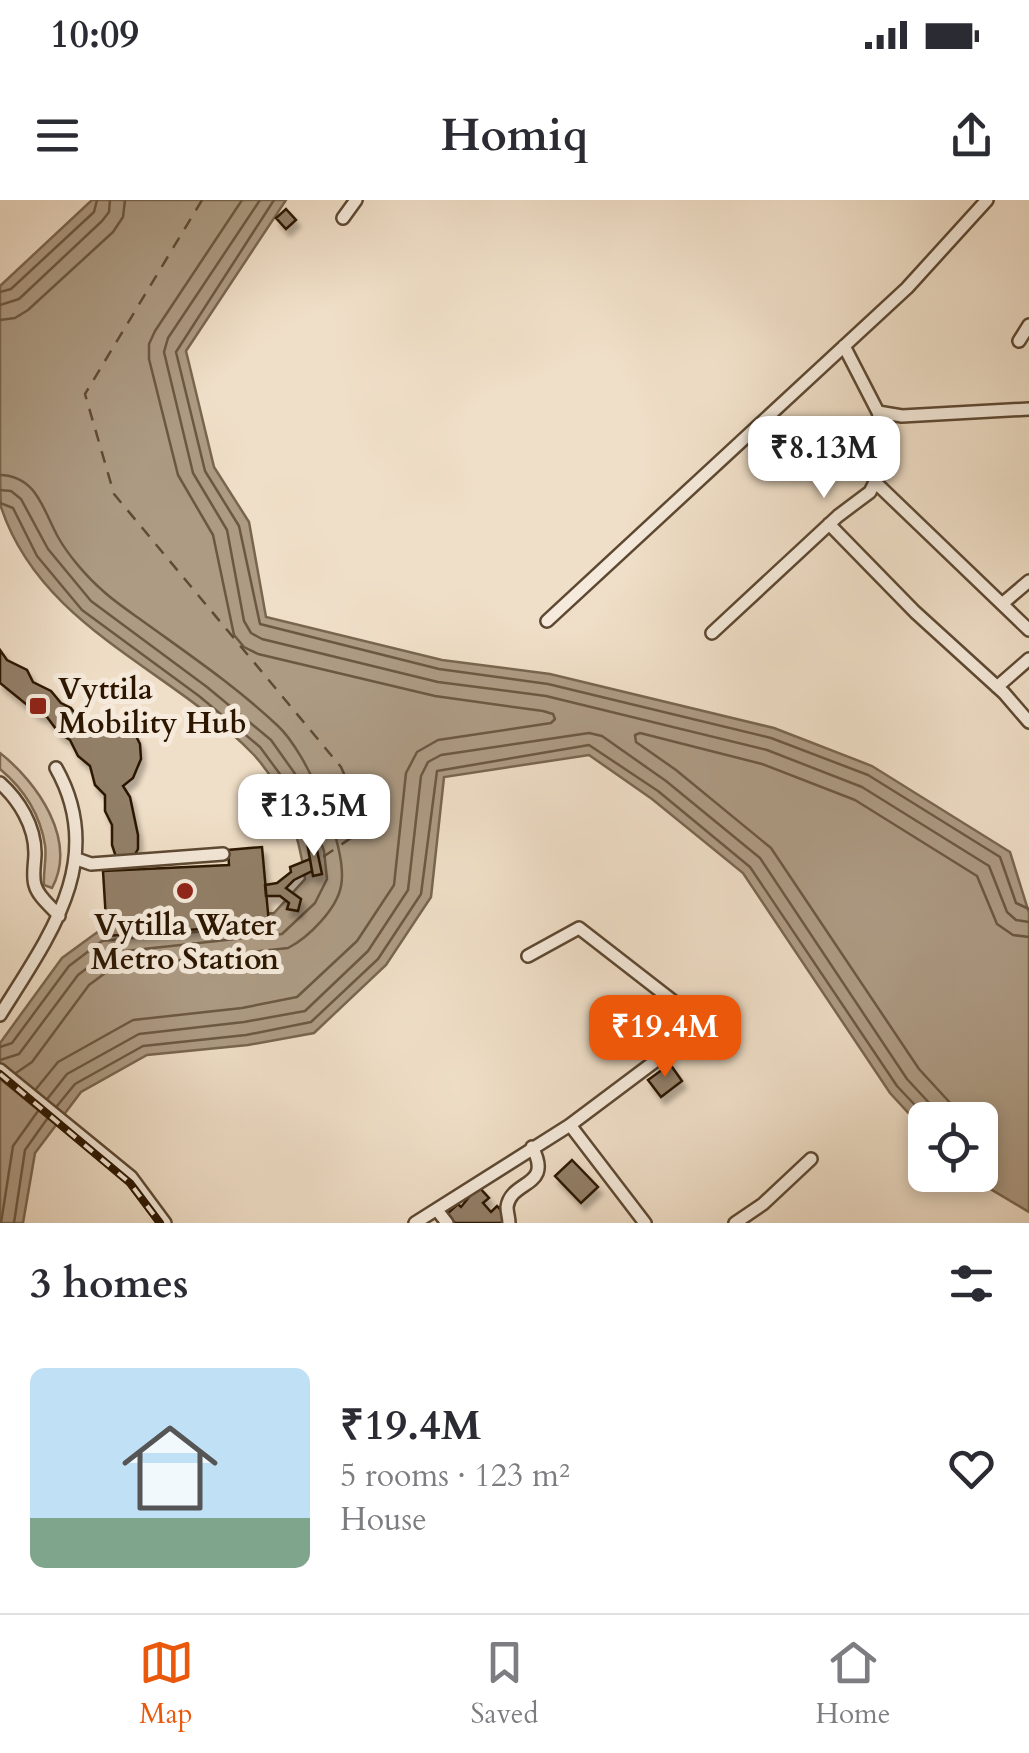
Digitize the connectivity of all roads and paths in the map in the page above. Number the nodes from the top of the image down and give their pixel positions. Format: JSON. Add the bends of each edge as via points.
{"nodes":[{"id":1,"x":356,"y":200,"type":"edge"},
{"id":2,"x":988,"y":200,"type":"edge"},
{"id":3,"x":344,"y":218,"type":"dead end"},
{"id":4,"x":1029,"y":325,"type":"edge"},
{"id":5,"x":1018,"y":341,"type":"dead end"},
{"id":6,"x":844,"y":346,"type":"junction"},
{"id":7,"x":1029,"y":409,"type":"edge"},
{"id":8,"x":878,"y":412,"type":"junction"},
{"id":9,"x":875,"y":482,"type":"junction"},
{"id":10,"x":829,"y":524,"type":"junction"},
{"id":11,"x":1029,"y":580,"type":"edge"},
{"id":12,"x":1002,"y":604,"type":"junction"},
{"id":13,"x":546,"y":620,"type":"dead end"},
{"id":14,"x":1029,"y":630,"type":"edge"},
{"id":15,"x":712,"y":633,"type":"dead end"},
{"id":16,"x":1029,"y":659,"type":"edge"},
{"id":17,"x":997,"y":687,"type":"junction"},
{"id":18,"x":1029,"y":722,"type":"edge"},
{"id":19,"x":56,"y":768,"type":"dead end"},
{"id":20,"x":0,"y":783,"type":"edge"},
{"id":21,"x":223,"y":854,"type":"dead end"},
{"id":22,"x":77,"y":859,"type":"junction"},
{"id":23,"x":59,"y":916,"type":"junction"},
{"id":24,"x":528,"y":956,"type":"dead end"},
{"id":25,"x":0,"y":1015,"type":"edge"},
{"id":26,"x":0,"y":1070,"type":"edge"},
{"id":27,"x":570,"y":1124,"type":"junction"},
{"id":28,"x":532,"y":1147,"type":"junction"},
{"id":29,"x":811,"y":1159,"type":"dead end"},
{"id":30,"x":437,"y":1210,"type":"junction"},
{"id":31,"x":166,"y":1223,"type":"edge"},
{"id":32,"x":414,"y":1223,"type":"edge"},
{"id":33,"x":448,"y":1223,"type":"edge"},
{"id":34,"x":509,"y":1223,"type":"edge"},
{"id":35,"x":645,"y":1223,"type":"edge"},
{"id":36,"x":735,"y":1223,"type":"edge"}],
"edges":[{"from":1,"to":3,"type":"street"},
{"from":2,"to":6,"type":"street"},
{"from":4,"to":5,"type":"street"},
{"from":6,"to":8,"type":"street"},
{"from":6,"to":13,"type":"street"},
{"from":7,"to":8,"type":"street"},
{"from":8,"to":9,"type":"street","via":[[886,460]]},
{"from":9,"to":10,"type":"street"},
{"from":9,"to":12,"type":"street"},
{"from":10,"to":15,"type":"street"},
{"from":10,"to":17,"type":"street"},
{"from":11,"to":12,"type":"street"},
{"from":12,"to":14,"type":"street"},
{"from":16,"to":17,"type":"street"},
{"from":17,"to":18,"type":"street"},
{"from":19,"to":22,"type":"street","via":[[72,809]]},
{"from":20,"to":23,"type":"street","via":[[23,811],[34,842],[34,884]]},
{"from":21,"to":22,"type":"street","via":[[90,864]]},
{"from":22,"to":23,"type":"street"},
{"from":23,"to":25,"type":"street"},
{"from":24,"to":27,"type":"street","via":[[579,928],[682,1008],[684,1028],[670,1050]]},
{"from":26,"to":31,"type":"street","via":[[130,1177]]},
{"from":27,"to":28,"type":"street"},
{"from":27,"to":35,"type":"street"},
{"from":28,"to":30,"type":"street"},
{"from":28,"to":34,"type":"street","via":[[538,1173],[511,1198]]},
{"from":29,"to":36,"type":"street"},
{"from":30,"to":32,"type":"street"},
{"from":30,"to":33,"type":"street"}]}
